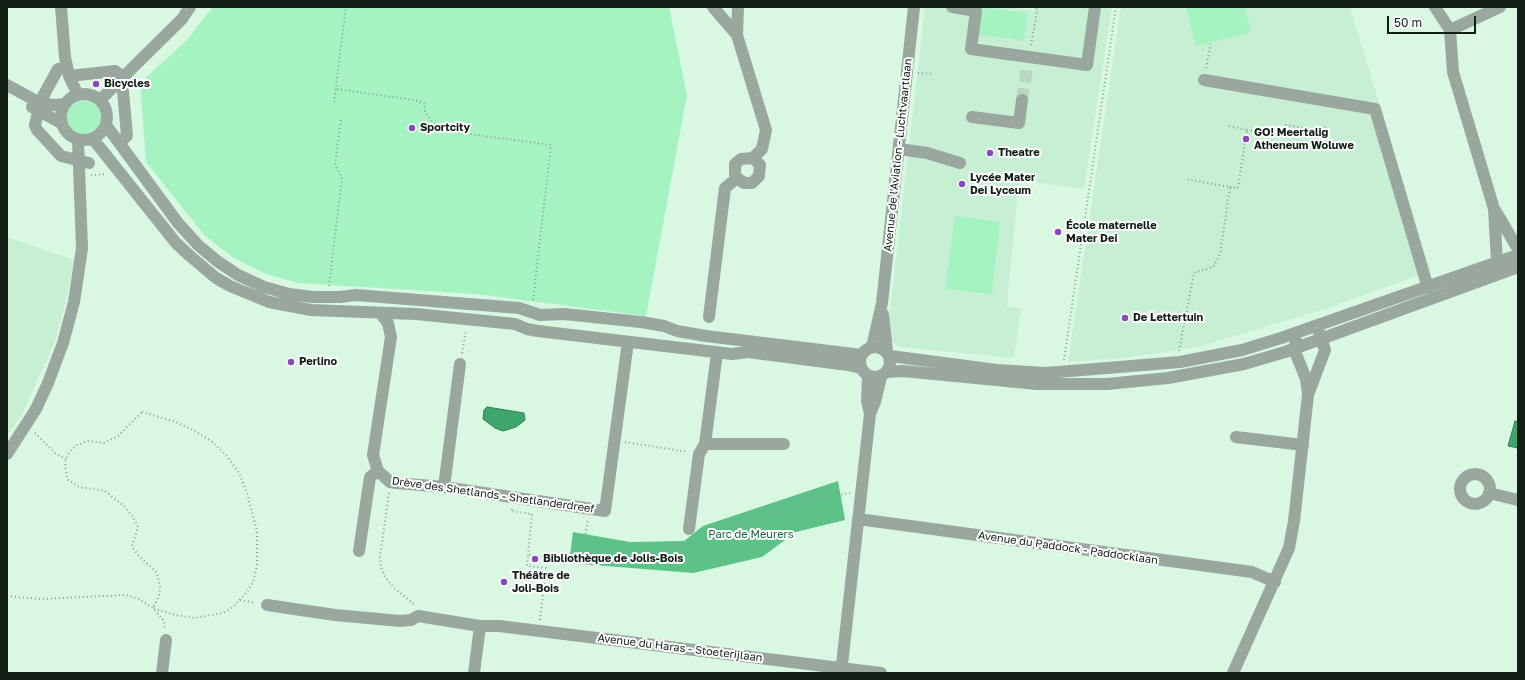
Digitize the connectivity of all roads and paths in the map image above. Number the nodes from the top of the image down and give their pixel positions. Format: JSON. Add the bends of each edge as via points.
{"nodes":[{"id":1,"x":61,"y":7,"type":"edge"},
{"id":2,"x":190,"y":7,"type":"edge"},
{"id":3,"x":346,"y":7,"type":"edge"},
{"id":4,"x":713,"y":7,"type":"edge"},
{"id":5,"x":738,"y":7,"type":"edge"},
{"id":6,"x":914,"y":7,"type":"edge"},
{"id":7,"x":952,"y":7,"type":"edge"},
{"id":8,"x":1036,"y":7,"type":"edge"},
{"id":9,"x":1095,"y":7,"type":"edge"},
{"id":10,"x":1116,"y":7,"type":"edge"},
{"id":11,"x":1435,"y":7,"type":"edge"},
{"id":12,"x":1500,"y":7,"type":"edge"},
{"id":13,"x":1450,"y":30,"type":"junction"},
{"id":14,"x":737,"y":35,"type":"junction"},
{"id":15,"x":1211,"y":42,"type":"dead end"},
{"id":16,"x":1028,"y":63,"type":"junction"},
{"id":17,"x":68,"y":71,"type":"junction"},
{"id":18,"x":120,"y":80,"type":"junction"},
{"id":19,"x":1204,"y":80,"type":"joint"},
{"id":20,"x":7,"y":86,"type":"edge"},
{"id":21,"x":337,"y":89,"type":"junction"},
{"id":22,"x":7,"y":92,"type":"edge"},
{"id":23,"x":78,"y":95,"type":"junction"},
{"id":24,"x":100,"y":100,"type":"junction"},
{"id":25,"x":1022,"y":100,"type":"tunnel mouth"},
{"id":26,"x":334,"y":102,"type":"dead end"},
{"id":27,"x":65,"y":104,"type":"junction"},
{"id":28,"x":39,"y":107,"type":"junction"},
{"id":29,"x":972,"y":117,"type":"dead end"},
{"id":30,"x":341,"y":119,"type":"dead end"},
{"id":31,"x":61,"y":123,"type":"junction"},
{"id":32,"x":106,"y":124,"type":"junction"},
{"id":33,"x":1228,"y":126,"type":"dead end"},
{"id":34,"x":1325,"y":126,"type":"dead end"},
{"id":35,"x":1248,"y":130,"type":"junction"},
{"id":36,"x":93,"y":139,"type":"junction"},
{"id":37,"x":78,"y":140,"type":"junction"},
{"id":38,"x":119,"y":143,"type":"junction"},
{"id":39,"x":899,"y":149,"type":"junction"},
{"id":40,"x":752,"y":158,"type":"junction"},
{"id":41,"x":110,"y":159,"type":"junction"},
{"id":42,"x":960,"y":163,"type":"dead end"},
{"id":43,"x":85,"y":168,"type":"junction"},
{"id":44,"x":112,"y":172,"type":"dead end"},
{"id":45,"x":737,"y":178,"type":"junction"},
{"id":46,"x":1185,"y":179,"type":"dead end"},
{"id":47,"x":1230,"y":187,"type":"junction"},
{"id":48,"x":1494,"y":210,"type":"junction"},
{"id":49,"x":1518,"y":248,"type":"edge"},
{"id":50,"x":1518,"y":255,"type":"edge"},
{"id":51,"x":1497,"y":262,"type":"junction"},
{"id":52,"x":1518,"y":267,"type":"edge"},
{"id":53,"x":1428,"y":288,"type":"junction"},
{"id":54,"x":327,"y":297,"type":"junction"},
{"id":55,"x":533,"y":300,"type":"dead end"},
{"id":56,"x":882,"y":303,"type":"junction"},
{"id":57,"x":380,"y":313,"type":"junction"},
{"id":58,"x":709,"y":317,"type":"dead end"},
{"id":59,"x":467,"y":319,"type":"junction"},
{"id":60,"x":1316,"y":326,"type":"junction"},
{"id":61,"x":1298,"y":332,"type":"junction"},
{"id":62,"x":1321,"y":338,"type":"junction"},
{"id":63,"x":628,"y":342,"type":"junction"},
{"id":64,"x":872,"y":347,"type":"junction"},
{"id":65,"x":1294,"y":349,"type":"junction"},
{"id":66,"x":717,"y":353,"type":"junction"},
{"id":67,"x":888,"y":354,"type":"junction"},
{"id":68,"x":862,"y":355,"type":"junction"},
{"id":69,"x":1180,"y":362,"type":"junction"},
{"id":70,"x":460,"y":364,"type":"joint"},
{"id":71,"x":874,"y":373,"type":"junction"},
{"id":72,"x":1062,"y":373,"type":"junction"},
{"id":73,"x":1308,"y":395,"type":"junction"},
{"id":74,"x":26,"y":426,"type":"junction"},
{"id":75,"x":1236,"y":437,"type":"dead end"},
{"id":76,"x":615,"y":441,"type":"junction"},
{"id":77,"x":705,"y":444,"type":"junction"},
{"id":78,"x":784,"y":444,"type":"dead end"},
{"id":79,"x":1302,"y":445,"type":"junction"},
{"id":80,"x":686,"y":451,"type":"dead end"},
{"id":81,"x":7,"y":454,"type":"edge"},
{"id":82,"x":66,"y":459,"type":"junction"},
{"id":83,"x":378,"y":471,"type":"junction"},
{"id":84,"x":390,"y":482,"type":"junction"},
{"id":85,"x":444,"y":487,"type":"junction"},
{"id":86,"x":861,"y":492,"type":"junction"},
{"id":87,"x":1489,"y":493,"type":"dead end"},
{"id":88,"x":513,"y":497,"type":"junction"},
{"id":89,"x":1518,"y":500,"type":"edge"},
{"id":90,"x":589,"y":508,"type":"junction"},
{"id":91,"x":858,"y":519,"type":"junction"},
{"id":92,"x":689,"y":529,"type":"dead end"},
{"id":93,"x":358,"y":551,"type":"dead end"},
{"id":94,"x":582,"y":554,"type":"junction"},
{"id":95,"x":528,"y":555,"type":"junction"},
{"id":96,"x":1275,"y":582,"type":"junction"},
{"id":97,"x":7,"y":596,"type":"edge"},
{"id":98,"x":240,"y":600,"type":"junction"},
{"id":99,"x":266,"y":605,"type":"joint"},
{"id":100,"x":153,"y":608,"type":"junction"},
{"id":101,"x":418,"y":616,"type":"junction"},
{"id":102,"x":480,"y":626,"type":"junction"},
{"id":103,"x":539,"y":630,"type":"junction"},
{"id":104,"x":166,"y":640,"type":"joint"},
{"id":105,"x":841,"y":670,"type":"edge"},
{"id":106,"x":162,"y":673,"type":"edge"},
{"id":107,"x":474,"y":673,"type":"edge"},
{"id":108,"x":881,"y":673,"type":"edge"},
{"id":109,"x":1233,"y":673,"type":"edge"}],
"edges":[{"from":1,"to":17,"type":"street"},
{"from":2,"to":18,"type":"street","via":[[182,19]]},
{"from":3,"to":21,"type":"path"},
{"from":4,"to":14,"type":"street"},
{"from":5,"to":14,"type":"street"},
{"from":6,"to":39,"type":"street","name":"Avenue de l'Aviation - Luchtvaartlaan"},
{"from":7,"to":16,"type":"street","via":[[976,11],[971,48]]},
{"from":8,"to":16,"type":"path"},
{"from":9,"to":16,"type":"street","via":[[1087,65]]},
{"from":10,"to":72,"type":"path"},
{"from":11,"to":13,"type":"street"},
{"from":12,"to":13,"type":"street"},
{"from":13,"to":48,"type":"street","via":[[1453,72]]},
{"from":14,"to":40,"type":"street","via":[[766,130],[762,149]]},
{"from":15,"to":19,"type":"path"},
{"from":17,"to":18,"type":"street","via":[[115,71]]},
{"from":17,"to":23,"type":"street"},
{"from":17,"to":28,"type":"street","via":[[58,69]]},
{"from":18,"to":24,"type":"street"},
{"from":18,"to":38,"type":"street","via":[[127,136]]},
{"from":19,"to":53,"type":"street","via":[[1375,109]]},
{"from":20,"to":28,"type":"street"},
{"from":21,"to":26,"type":"path"},
{"from":21,"to":55,"type":"path","via":[[426,104],[425,113],[440,130],[551,145]]},
{"from":22,"to":28,"type":"street"},
{"from":23,"to":24,"type":"street","via":[[88,94]]},
{"from":23,"to":27,"type":"street"},
{"from":24,"to":32,"type":"street","via":[[106,111]]},
{"from":25,"to":29,"type":"street","via":[[1019,124]]},
{"from":27,"to":28,"type":"street"},
{"from":27,"to":31,"type":"street","via":[[61,109]]},
{"from":28,"to":31,"type":"street"},
{"from":28,"to":43,"type":"street","via":[[35,125],[37,130],[61,156]]},
{"from":30,"to":54,"type":"path","via":[[335,165],[342,177]]},
{"from":31,"to":37,"type":"street","via":[[67,134]]},
{"from":32,"to":36,"type":"street","via":[[99,136]]},
{"from":32,"to":38,"type":"street"},
{"from":33,"to":35,"type":"path"},
{"from":34,"to":35,"type":"path","via":[[1324,132],[1286,125],[1284,136]]},
{"from":35,"to":47,"type":"path","via":[[1238,188]]},
{"from":36,"to":37,"type":"street"},
{"from":36,"to":41,"type":"street"},
{"from":37,"to":43,"type":"street"},
{"from":38,"to":54,"type":"street","via":[[178,223],[217,261],[238,275],[264,287],[290,294]]},
{"from":39,"to":42,"type":"street","via":[[927,152]]},
{"from":39,"to":56,"type":"street","name":"Avenue de l'Aviation - Luchtvaartlaan"},
{"from":40,"to":45,"type":"street","via":[[741,158],[735,164]]},
{"from":40,"to":45,"type":"street","via":[[760,165],[756,181],[748,184]]},
{"from":41,"to":43,"type":"street"},
{"from":41,"to":57,"type":"street","via":[[176,243],[216,278],[230,286],[269,302],[298,308]]},
{"from":43,"to":44,"type":"path","via":[[109,174]]},
{"from":43,"to":74,"type":"street","via":[[82,248],[74,302],[63,343],[36,409]]},
{"from":45,"to":58,"type":"street","via":[[725,188]]},
{"from":46,"to":47,"type":"path"},
{"from":47,"to":69,"type":"path","via":[[1220,254],[1213,267],[1194,272],[1179,350]]},
{"from":48,"to":49,"type":"street"},
{"from":48,"to":51,"type":"street"},
{"from":50,"to":51,"type":"street"},
{"from":51,"to":53,"type":"street"},
{"from":52,"to":62,"type":"street"},
{"from":53,"to":60,"type":"street"},
{"from":54,"to":68,"type":"street","via":[[356,295],[519,308],[540,315],[564,314],[641,322],[706,336]]},
{"from":56,"to":64,"type":"street","name":"Avenue de l'Aviation - Luchtvaartlaan"},
{"from":56,"to":67,"type":"street","name":"Avenue de l'Aviation - Luchtvaartlaan"},
{"from":57,"to":59,"type":"street"},
{"from":57,"to":83,"type":"street","name":"Drève des Shetlands - Shetlanderdreef","via":[[388,323],[391,337],[373,455]]},
{"from":59,"to":63,"type":"street"},
{"from":59,"to":70,"type":"path"},
{"from":60,"to":61,"type":"street"},
{"from":60,"to":62,"type":"street"},
{"from":61,"to":65,"type":"street"},
{"from":61,"to":69,"type":"street","via":[[1242,350]]},
{"from":62,"to":65,"type":"street"},
{"from":62,"to":73,"type":"street","via":[[1325,350]]},
{"from":63,"to":66,"type":"street"},
{"from":63,"to":76,"type":"street","name":"Drève des Shetlands - Shetlanderdreef"},
{"from":64,"to":67,"type":"street","via":[[880,347]]},
{"from":64,"to":68,"type":"street"},
{"from":65,"to":71,"type":"street","via":[[1244,364],[1168,378],[1107,384],[1037,384],[903,371]]},
{"from":65,"to":73,"type":"street","via":[[1306,379]]},
{"from":66,"to":71,"type":"street","via":[[748,352],[848,365]]},
{"from":66,"to":77,"type":"street"},
{"from":67,"to":71,"type":"street","via":[[891,362]]},
{"from":67,"to":72,"type":"street","via":[[997,370]]},
{"from":68,"to":71,"type":"street","via":[[860,359]]},
{"from":69,"to":72,"type":"street"},
{"from":70,"to":85,"type":"street"},
{"from":71,"to":86,"type":"street","via":[[867,401],[870,414]]},
{"from":73,"to":79,"type":"street"},
{"from":74,"to":81,"type":"street"},
{"from":74,"to":82,"type":"path","via":[[55,453]]},
{"from":75,"to":79,"type":"street"},
{"from":76,"to":80,"type":"path"},
{"from":76,"to":90,"type":"street","name":"Drève des Shetlands - Shetlanderdreef","via":[[605,511]]},
{"from":77,"to":78,"type":"street"},
{"from":77,"to":92,"type":"street","via":[[699,454]]},
{"from":79,"to":96,"type":"street","via":[[1289,548]]},
{"from":82,"to":98,"type":"path","via":[[77,445],[88,441],[104,442],[118,436],[142,412],[176,422],[211,441],[227,456],[239,473],[252,505],[257,566],[253,582]]},
{"from":82,"to":100,"type":"path","via":[[67,479],[79,487],[105,491],[133,516],[138,527],[132,546],[138,556],[157,573],[159,596]]},
{"from":83,"to":84,"type":"street","name":"Drève des Shetlands - Shetlanderdreef"},
{"from":83,"to":93,"type":"street","via":[[370,477]]},
{"from":84,"to":85,"type":"street","name":"Drève des Shetlands - Shetlanderdreef"},
{"from":84,"to":101,"type":"path","via":[[380,557],[381,568],[394,588],[415,604]]},
{"from":85,"to":88,"type":"street","name":"Drève des Shetlands - Shetlanderdreef"},
{"from":86,"to":91,"type":"street"},
{"from":86,"to":94,"type":"path","via":[[810,500],[716,535],[644,555],[627,554],[622,549],[612,547]]},
{"from":87,"to":89,"type":"street"},
{"from":88,"to":90,"type":"street","name":"Drève des Shetlands - Shetlanderdreef"},
{"from":88,"to":95,"type":"path","via":[[511,511],[532,514]]},
{"from":90,"to":94,"type":"path"},
{"from":91,"to":96,"type":"street","name":"Avenue du Paddock - Paddocklaan","via":[[1252,572]]},
{"from":91,"to":105,"type":"street"},
{"from":94,"to":95,"type":"path","via":[[575,561]]},
{"from":95,"to":103,"type":"path","via":[[527,566],[546,568]]},
{"from":96,"to":109,"type":"street"},
{"from":97,"to":100,"type":"path","via":[[41,599],[126,595],[140,599]]},
{"from":98,"to":99,"type":"path"},
{"from":98,"to":100,"type":"path","via":[[223,613],[194,618]]},
{"from":99,"to":101,"type":"street","via":[[400,621]]},
{"from":100,"to":104,"type":"path","via":[[164,620]]},
{"from":101,"to":102,"type":"street","name":"Avenue du Haras - Stoeterijlaan"},
{"from":102,"to":103,"type":"street","name":"Avenue du Haras - Stoeterijlaan"},
{"from":102,"to":107,"type":"street"},
{"from":103,"to":105,"type":"street","name":"Avenue du Haras - Stoeterijlaan"},
{"from":104,"to":106,"type":"street"},
{"from":105,"to":108,"type":"street","name":"Avenue du Haras - Stoeterijlaan"}]}
